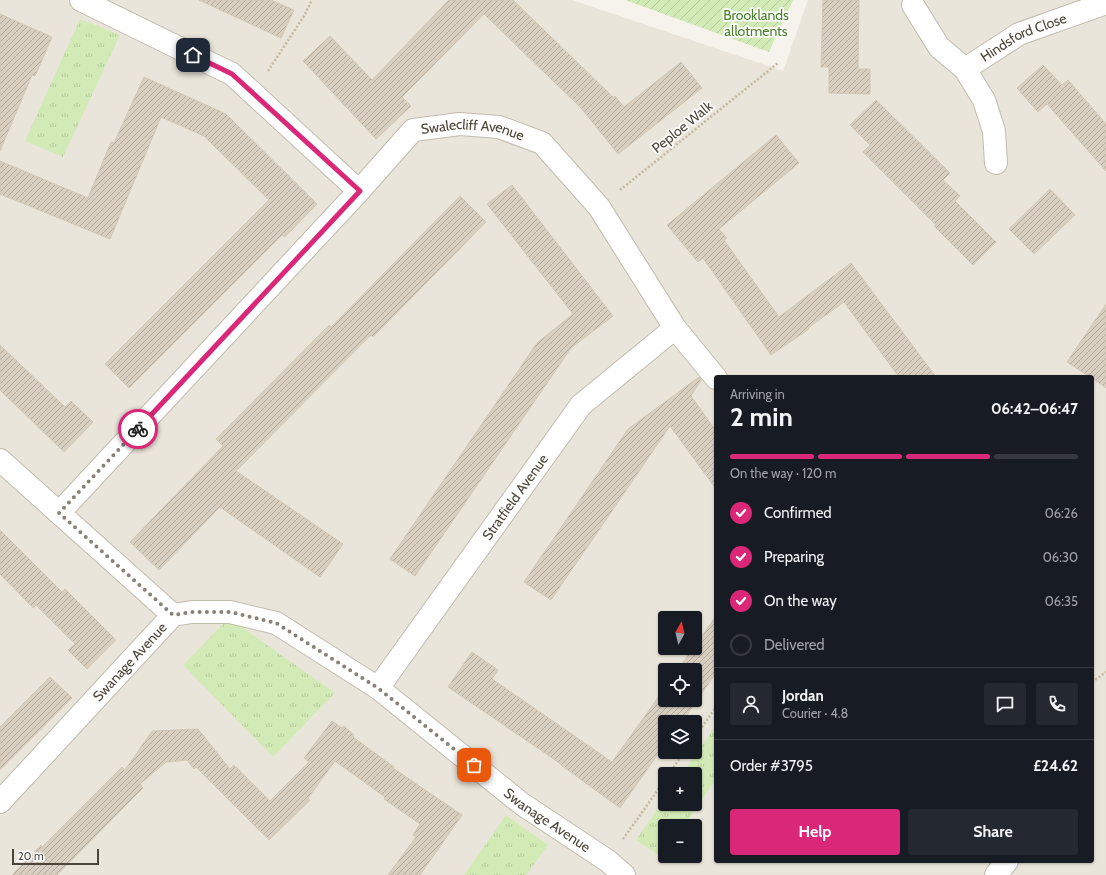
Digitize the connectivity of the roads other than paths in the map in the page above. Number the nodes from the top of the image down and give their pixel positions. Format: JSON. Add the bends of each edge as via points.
{"nodes":[{"id":1,"x":81,"y":0,"type":"edge"},
{"id":2,"x":1106,"y":3,"type":"edge"},
{"id":3,"x":913,"y":5,"type":"dead end"},
{"id":4,"x":965,"y":69,"type":"junction"},
{"id":5,"x":996,"y":163,"type":"dead end"},
{"id":6,"x":360,"y":191,"type":"junction"},
{"id":7,"x":675,"y":328,"type":"junction"},
{"id":8,"x":714,"y":376,"type":"edge"},
{"id":9,"x":0,"y":460,"type":"edge"},
{"id":10,"x":59,"y":513,"type":"junction"},
{"id":11,"x":173,"y":615,"type":"junction"},
{"id":12,"x":378,"y":688,"type":"junction"},
{"id":13,"x":0,"y":802,"type":"edge"},
{"id":14,"x":1005,"y":863,"type":"edge"},
{"id":15,"x":624,"y":875,"type":"edge"},
{"id":16,"x":996,"y":875,"type":"edge"}],
"edges":[{"from":1,"to":6,"type":"street","via":[[232,74]]},
{"from":2,"to":4,"type":"street","name":"Hindsford Close","via":[[1019,34]]},
{"from":3,"to":4,"type":"street","name":"Hindsford Close","via":[[939,47]]},
{"from":4,"to":5,"type":"street","name":"Hindsford Close","via":[[984,100],[994,131]]},
{"from":6,"to":7,"type":"street","name":"Swalecliff Avenue","via":[[413,130],[460,124],[499,127],[542,143],[599,206]]},
{"from":6,"to":10,"type":"street","name":"Swalecliff Avenue"},
{"from":7,"to":8,"type":"street","name":"Swalecliff Avenue"},
{"from":7,"to":12,"type":"street","name":"Stratfield Avenue","via":[[581,405]]},
{"from":9,"to":10,"type":"street"},
{"from":10,"to":11,"type":"street"},
{"from":11,"to":12,"type":"street","name":"Swanage Avenue","via":[[230,612],[276,623]]},
{"from":11,"to":13,"type":"street","name":"Swanage Avenue"},
{"from":12,"to":15,"type":"street","name":"Swanage Avenue","via":[[522,804],[608,861]]},
{"from":14,"to":16,"type":"street"}]}
